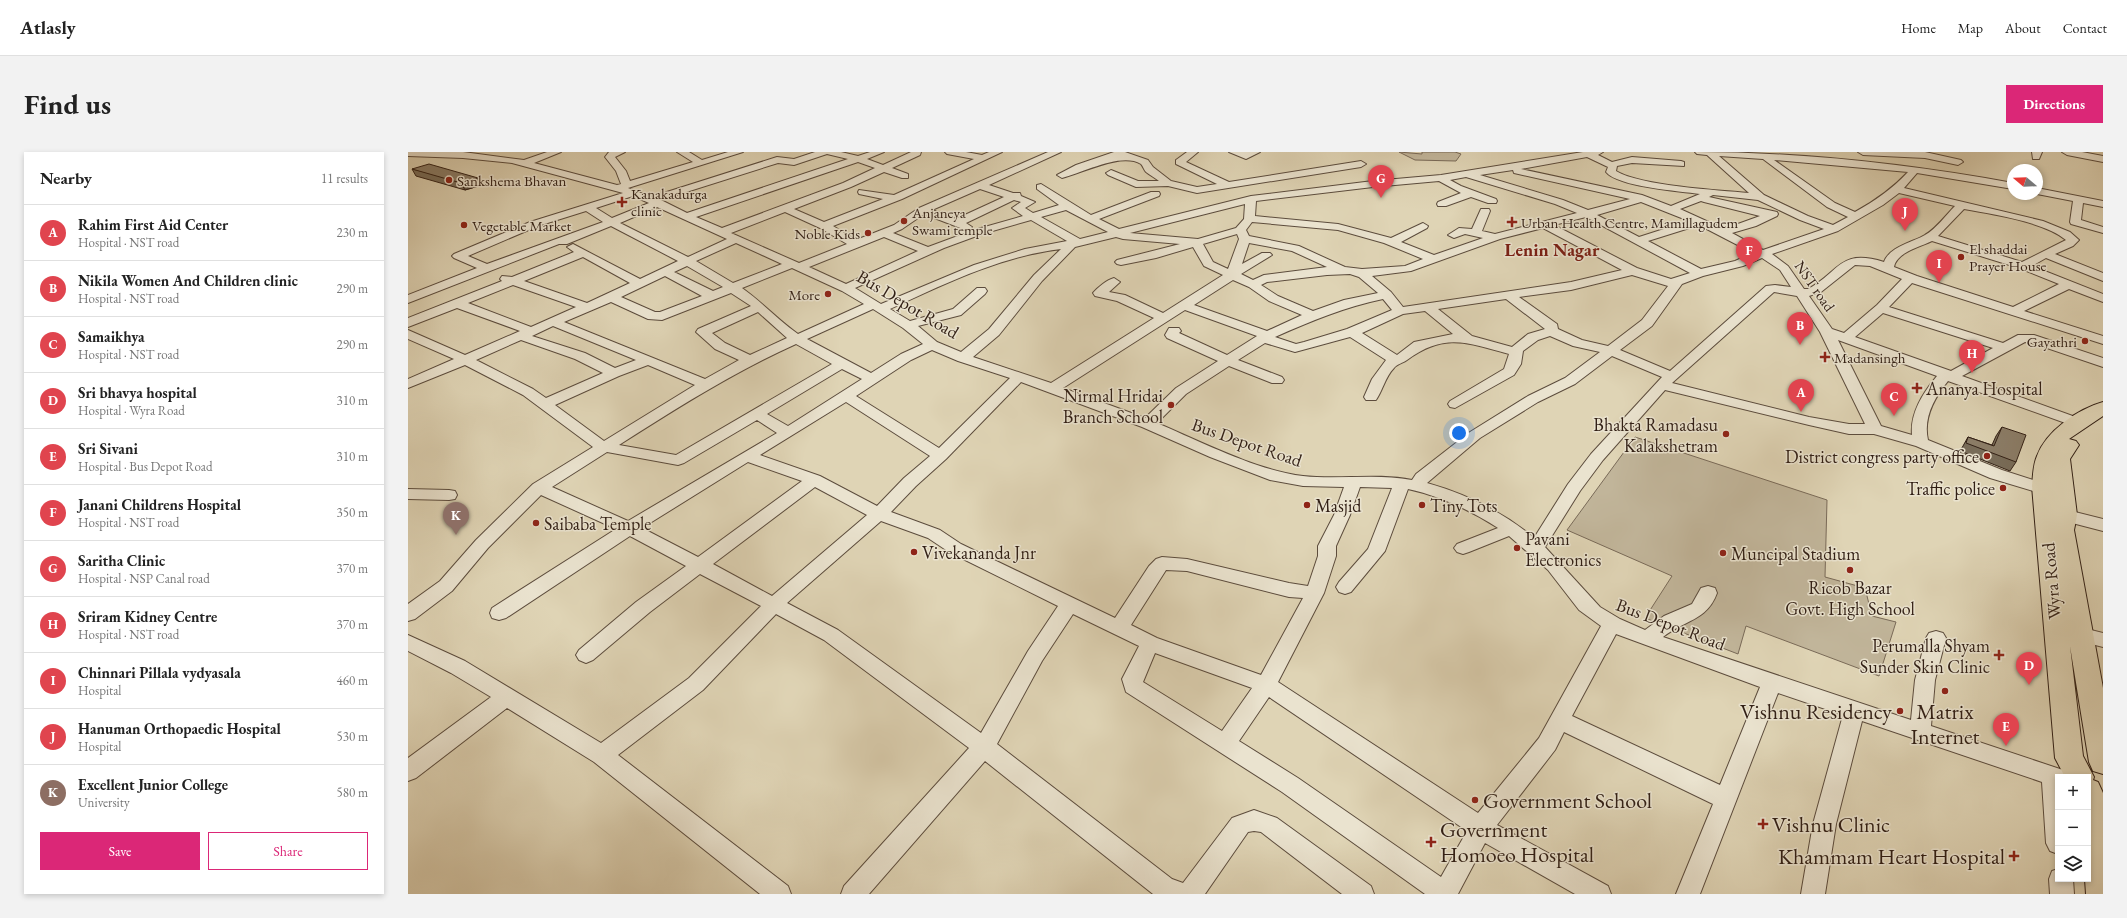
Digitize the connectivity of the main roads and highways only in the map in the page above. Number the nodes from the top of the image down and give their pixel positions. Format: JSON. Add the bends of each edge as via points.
{"nodes":[{"id":1,"x":2103,"y":408,"type":"edge"},
{"id":2,"x":2103,"y":419,"type":"edge"},
{"id":3,"x":2053,"y":511,"type":"junction"},
{"id":4,"x":2103,"y":762,"type":"edge"},
{"id":5,"x":2103,"y":772,"type":"edge"},
{"id":6,"x":2078,"y":774,"type":"edge"},
{"id":7,"x":2091,"y":786,"type":"edge"},
{"id":8,"x":2091,"y":803,"type":"edge"},
{"id":9,"x":2102,"y":894,"type":"edge"}],
"edges":[{"from":1,"to":3,"type":"main road","name":"Wyra Road","via":[[2076,422],[2057,440],[2047,455]]},
{"from":2,"to":3,"type":"main road","name":"Wyra Road","via":[[2084,429],[2060,459]]},
{"from":3,"to":4,"type":"main road","name":"Wyra Road","via":[[2068,562]]},
{"from":3,"to":6,"type":"main road","name":"Wyra Road","via":[[2055,628],[2069,758]]},
{"from":5,"to":7,"type":"main road"},
{"from":8,"to":9,"type":"main road","via":[[2096,824]]}]}
